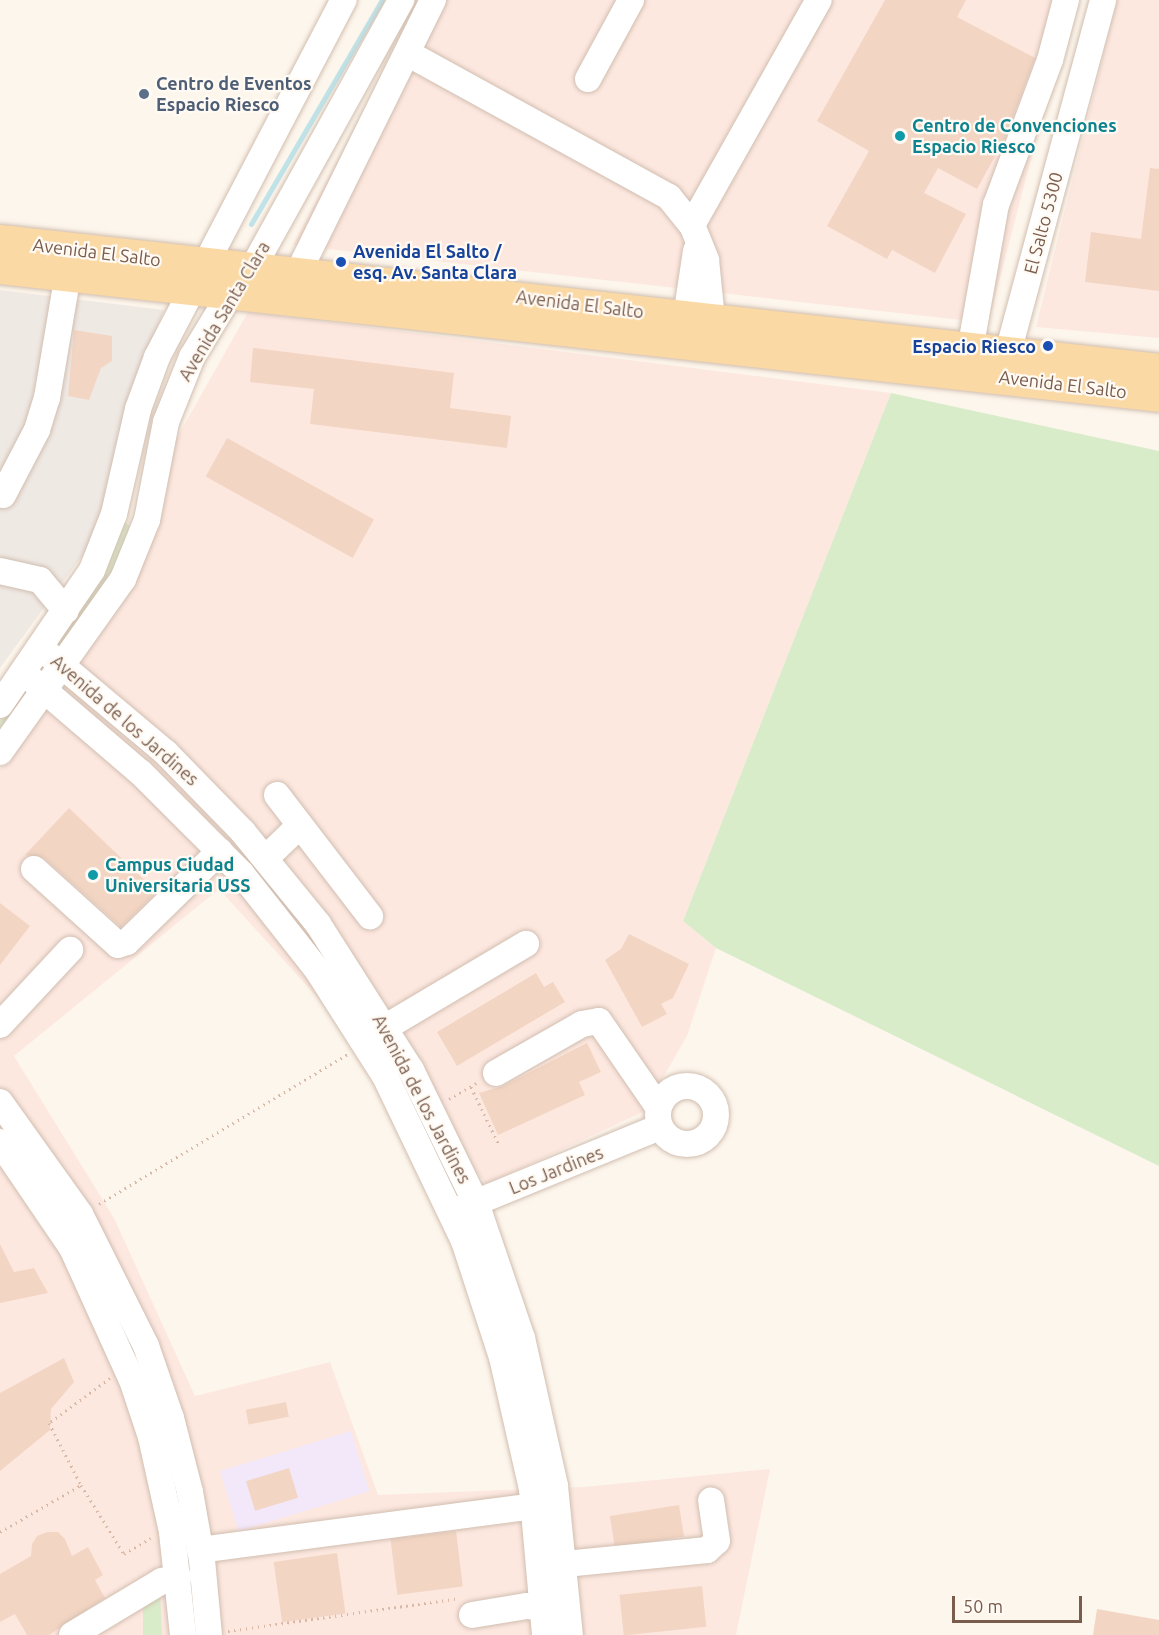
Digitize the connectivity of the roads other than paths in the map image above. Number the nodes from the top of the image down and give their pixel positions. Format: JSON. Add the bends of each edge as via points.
{"nodes":[{"id":1,"x":344,"y":0,"type":"edge"},
{"id":2,"x":401,"y":0,"type":"edge"},
{"id":3,"x":434,"y":0,"type":"edge"},
{"id":4,"x":631,"y":0,"type":"edge"},
{"id":5,"x":819,"y":0,"type":"edge"},
{"id":6,"x":1066,"y":0,"type":"edge"},
{"id":7,"x":1103,"y":0,"type":"edge"},
{"id":8,"x":409,"y":54,"type":"junction"},
{"id":9,"x":588,"y":79,"type":"dead end"},
{"id":10,"x":694,"y":230,"type":"junction"},
{"id":11,"x":0,"y":241,"type":"edge"},
{"id":12,"x":0,"y":267,"type":"edge"},
{"id":13,"x":68,"y":274,"type":"junction"},
{"id":14,"x":297,"y":275,"type":"junction"},
{"id":15,"x":196,"y":277,"type":"junction"},
{"id":16,"x":241,"y":283,"type":"junction"},
{"id":17,"x":699,"y":318,"type":"junction"},
{"id":18,"x":968,"y":361,"type":"junction"},
{"id":19,"x":1005,"y":366,"type":"junction"},
{"id":20,"x":1159,"y":370,"type":"edge"},
{"id":21,"x":1159,"y":395,"type":"edge"},
{"id":22,"x":3,"y":495,"type":"dead end"},
{"id":23,"x":0,"y":571,"type":"edge"},
{"id":24,"x":66,"y":611,"type":"junction"},
{"id":25,"x":41,"y":648,"type":"junction"},
{"id":26,"x":64,"y":665,"type":"junction"},
{"id":27,"x":23,"y":672,"type":"junction"},
{"id":28,"x":45,"y":690,"type":"junction"},
{"id":29,"x":0,"y":705,"type":"edge"},
{"id":30,"x":0,"y":752,"type":"edge"},
{"id":31,"x":277,"y":795,"type":"dead end"},
{"id":32,"x":305,"y":832,"type":"junction"},
{"id":33,"x":231,"y":862,"type":"junction"},
{"id":34,"x":270,"y":863,"type":"junction"},
{"id":35,"x":34,"y":869,"type":"dead end"},
{"id":36,"x":258,"y":893,"type":"junction"},
{"id":37,"x":177,"y":910,"type":"dead end"},
{"id":38,"x":370,"y":916,"type":"dead end"},
{"id":39,"x":526,"y":944,"type":"dead end"},
{"id":40,"x":70,"y":950,"type":"dead end"},
{"id":41,"x":0,"y":1025,"type":"edge"},
{"id":42,"x":386,"y":1027,"type":"junction"},
{"id":43,"x":496,"y":1073,"type":"road end"},
{"id":44,"x":0,"y":1102,"type":"edge"},
{"id":45,"x":0,"y":1142,"type":"edge"},
{"id":46,"x":476,"y":1203,"type":"junction"},
{"id":47,"x":452,"y":1212,"type":"junction"},
{"id":48,"x":82,"y":1242,"type":"junction"},
{"id":49,"x":107,"y":1261,"type":"junction"},
{"id":50,"x":85,"y":1274,"type":"junction"},
{"id":51,"x":711,"y":1500,"type":"dead end"},
{"id":52,"x":534,"y":1506,"type":"junction"},
{"id":53,"x":538,"y":1545,"type":"junction"},
{"id":54,"x":564,"y":1552,"type":"junction"},
{"id":55,"x":184,"y":1570,"type":"junction"},
{"id":56,"x":469,"y":1606,"type":"road end"},
{"id":57,"x":552,"y":1618,"type":"edge"},
{"id":58,"x":218,"y":1633,"type":"edge"},
{"id":59,"x":72,"y":1635,"type":"edge"},
{"id":60,"x":183,"y":1635,"type":"edge"},
{"id":61,"x":570,"y":1635,"type":"edge"}],
"edges":[{"from":1,"to":15,"type":"street","name":"Avenida Santa Clara"},
{"from":2,"to":16,"type":"street","name":"Avenida Santa Clara"},
{"from":3,"to":8,"type":"street"},
{"from":4,"to":9,"type":"street"},
{"from":5,"to":10,"type":"street"},
{"from":6,"to":18,"type":"street","via":[[1050,60],[996,206]]},
{"from":7,"to":19,"type":"street","name":"El Salto 5300"},
{"from":8,"to":10,"type":"street","via":[[669,197]]},
{"from":8,"to":14,"type":"street"},
{"from":10,"to":17,"type":"street","via":[[706,260]]},
{"from":11,"to":15,"type":"main road","name":"Avenida El Salto"},
{"from":12,"to":13,"type":"main road","name":"Avenida El Salto"},
{"from":13,"to":15,"type":"main road","name":"Avenida El Salto"},
{"from":13,"to":22,"type":"street","via":[[47,398],[37,430]]},
{"from":14,"to":16,"type":"main road","name":"Avenida El Salto"},
{"from":14,"to":17,"type":"main road","name":"Avenida El Salto"},
{"from":15,"to":16,"type":"main road","name":"Avenida El Salto"},
{"from":15,"to":24,"type":"street","name":"Avenida Santa Clara","via":[[143,393],[126,472],[106,536],[92,570]]},
{"from":16,"to":18,"type":"main road","name":"Avenida El Salto"},
{"from":16,"to":26,"type":"street","name":"Avenida Santa Clara","via":[[192,357],[172,405],[154,494],[132,562]]},
{"from":17,"to":18,"type":"main road","name":"Avenida El Salto"},
{"from":18,"to":19,"type":"main road","name":"Avenida El Salto"},
{"from":19,"to":20,"type":"main road","name":"Avenida El Salto"},
{"from":19,"to":21,"type":"main road","name":"Avenida El Salto"},
{"from":23,"to":24,"type":"street","via":[[40,580]]},
{"from":24,"to":25,"type":"street","name":"Avenida Santa Clara"},
{"from":25,"to":26,"type":"street","name":"Avenida de los Jardines"},
{"from":25,"to":27,"type":"street","name":"Avenida Santa Clara"},
{"from":26,"to":28,"type":"street","name":"Avenida Santa Clara"},
{"from":26,"to":34,"type":"street","name":"Avenida de los Jardines","via":[[173,760]]},
{"from":27,"to":28,"type":"street","name":"Avenida de los Jardines"},
{"from":27,"to":29,"type":"street","name":"Avenida Santa Clara"},
{"from":28,"to":30,"type":"street","name":"Avenida Santa Clara"},
{"from":28,"to":33,"type":"street","name":"Avenida de los Jardines","via":[[141,773]]},
{"from":31,"to":32,"type":"street"},
{"from":32,"to":34,"type":"street"},
{"from":32,"to":38,"type":"street"},
{"from":33,"to":34,"type":"street","via":[[257,867]]},
{"from":33,"to":35,"type":"street","via":[[118,945]]},
{"from":33,"to":36,"type":"street","name":"Avenida de los Jardines"},
{"from":33,"to":37,"type":"street"},
{"from":34,"to":36,"type":"street"},
{"from":34,"to":42,"type":"street","name":"Avenida de los Jardines","via":[[318,924]]},
{"from":36,"to":47,"type":"street","name":"Avenida de los Jardines","via":[[362,1037],[408,1118]]},
{"from":39,"to":42,"type":"street"},
{"from":40,"to":41,"type":"street"},
{"from":42,"to":46,"type":"street","name":"Avenida de los Jardines","via":[[432,1108]]},
{"from":43,"to":46,"type":"street","name":"Los Jardines","via":[[582,1024],[599,1021],[659,1117]]},
{"from":44,"to":48,"type":"street","via":[[54,1174]]},
{"from":45,"to":48,"type":"street"},
{"from":46,"to":47,"type":"street","name":"Los Jardines"},
{"from":46,"to":54,"type":"street","name":"Avenida de los Jardines","via":[[534,1379]]},
{"from":47,"to":52,"type":"street","name":"Avenida de los Jardines","via":[[505,1368]]},
{"from":48,"to":49,"type":"street"},
{"from":48,"to":50,"type":"street"},
{"from":49,"to":50,"type":"street"},
{"from":49,"to":55,"type":"street","via":[[141,1335],[171,1418]]},
{"from":50,"to":55,"type":"street","via":[[120,1350],[151,1437]]},
{"from":51,"to":54,"type":"street","via":[[717,1542],[707,1550]]},
{"from":52,"to":53,"type":"street","name":"Avenida de los Jardines"},
{"from":52,"to":55,"type":"street"},
{"from":53,"to":54,"type":"street","via":[[552,1552]]},
{"from":53,"to":57,"type":"street","name":"Avenida de los Jardines"},
{"from":54,"to":57,"type":"street","name":"Avenida de los Jardines"},
{"from":55,"to":58,"type":"street","via":[[206,1589]]},
{"from":55,"to":59,"type":"street"},
{"from":55,"to":60,"type":"street"},
{"from":56,"to":57,"type":"street","via":[[527,1606]]},
{"from":57,"to":61,"type":"street","name":"Avenida de los Jardines"}]}
